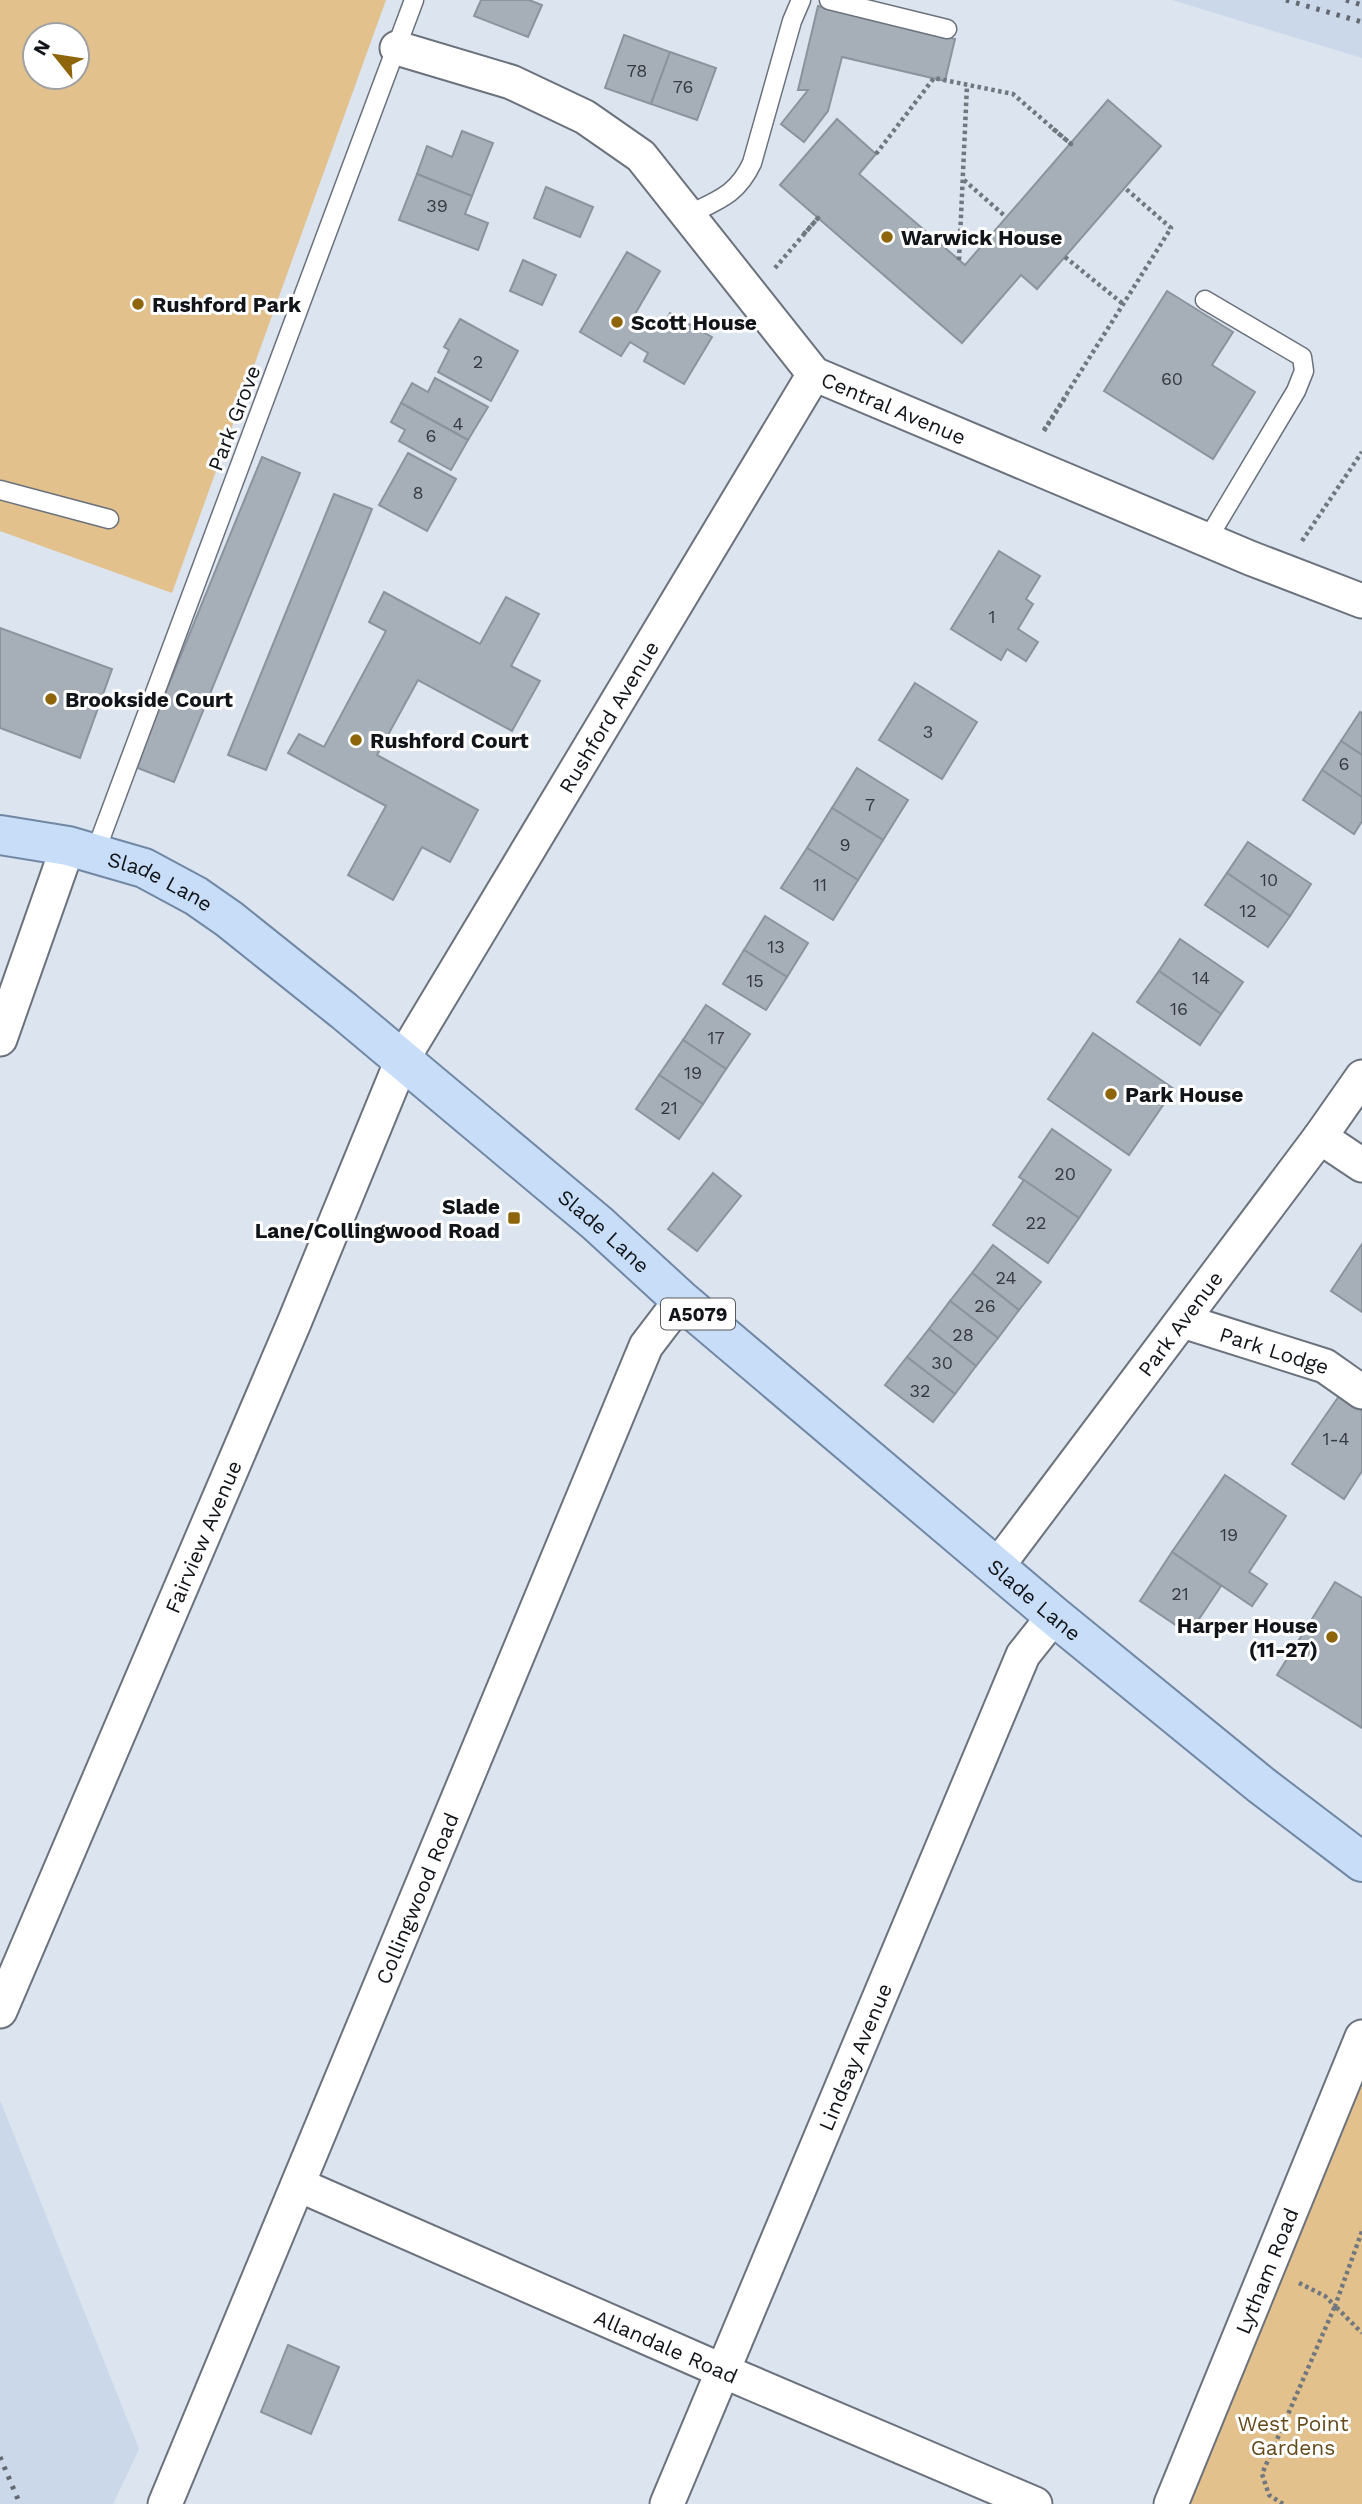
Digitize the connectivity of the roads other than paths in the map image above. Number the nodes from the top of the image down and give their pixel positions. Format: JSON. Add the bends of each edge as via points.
{"nodes":[{"id":1,"x":414,"y":0,"type":"edge"},
{"id":2,"x":801,"y":0,"type":"edge"},
{"id":3,"x":829,"y":0,"type":"edge"},
{"id":4,"x":947,"y":29,"type":"dead end"},
{"id":5,"x":397,"y":48,"type":"junction"},
{"id":6,"x":688,"y":215,"type":"junction"},
{"id":7,"x":1205,"y":300,"type":"dead end"},
{"id":8,"x":814,"y":374,"type":"junction"},
{"id":9,"x":0,"y":490,"type":"edge"},
{"id":10,"x":108,"y":519,"type":"dead end"},
{"id":11,"x":1207,"y":540,"type":"junction"},
{"id":12,"x":1362,"y":601,"type":"edge"},
{"id":13,"x":0,"y":835,"type":"edge"},
{"id":14,"x":82,"y":850,"type":"junction"},
{"id":15,"x":0,"y":1039,"type":"edge"},
{"id":16,"x":402,"y":1060,"type":"junction"},
{"id":17,"x":1362,"y":1077,"type":"edge"},
{"id":18,"x":1320,"y":1137,"type":"junction"},
{"id":19,"x":1362,"y":1165,"type":"edge"},
{"id":20,"x":681,"y":1300,"type":"junction"},
{"id":21,"x":1183,"y":1321,"type":"junction"},
{"id":22,"x":1362,"y":1392,"type":"edge"},
{"id":23,"x":996,"y":1568,"type":"junction"},
{"id":24,"x":1054,"y":1616,"type":"junction"},
{"id":25,"x":1362,"y":1862,"type":"edge"},
{"id":26,"x":0,"y":2011,"type":"edge"},
{"id":27,"x":1362,"y":2037,"type":"edge"},
{"id":28,"x":299,"y":2185,"type":"junction"},
{"id":29,"x":723,"y":2371,"type":"junction"},
{"id":30,"x":165,"y":2504,"type":"edge"},
{"id":31,"x":667,"y":2504,"type":"edge"},
{"id":32,"x":1035,"y":2504,"type":"edge"},
{"id":33,"x":1171,"y":2504,"type":"edge"}],
"edges":[{"from":1,"to":5,"type":"lane","name":"Park Grove"},
{"from":2,"to":6,"type":"lane","via":[[745,179],[724,198]]},
{"from":3,"to":4,"type":"lane"},
{"from":5,"to":6,"type":"street","name":"Central Avenue","via":[[511,82],[585,117],[641,156]]},
{"from":5,"to":14,"type":"lane","name":"Park Grove"},
{"from":6,"to":8,"type":"street","name":"Central Avenue"},
{"from":7,"to":11,"type":"lane","via":[[1302,356],[1304,371]]},
{"from":8,"to":11,"type":"street","name":"Central Avenue"},
{"from":8,"to":16,"type":"street","name":"Rushford Avenue"},
{"from":9,"to":10,"type":"lane"},
{"from":11,"to":12,"type":"street","name":"Central Avenue"},
{"from":13,"to":14,"type":"main road","name":"Slade Lane","number":"A5079"},
{"from":14,"to":15,"type":"street"},
{"from":14,"to":16,"type":"main road","name":"Slade Lane","number":"A5079","via":[[144,868],[196,896]]},
{"from":16,"to":20,"type":"main road","name":"Slade Lane","number":"A5079","via":[[597,1223]]},
{"from":16,"to":26,"type":"street","name":"Fairview Avenue"},
{"from":17,"to":18,"type":"street","name":"Park Avenue"},
{"from":18,"to":19,"type":"street"},
{"from":18,"to":21,"type":"street","name":"Park Avenue"},
{"from":20,"to":23,"type":"main road","name":"Slade Lane","number":"A5079"},
{"from":20,"to":28,"type":"street","name":"Collingwood Road","via":[[646,1346]]},
{"from":21,"to":22,"type":"street","name":"Park Lodge","via":[[1325,1366]]},
{"from":21,"to":23,"type":"street","name":"Park Avenue"},
{"from":23,"to":24,"type":"main road","name":"Slade Lane","number":"A5079"},
{"from":24,"to":25,"type":"main road","name":"Slade Lane","number":"A5079"},
{"from":24,"to":29,"type":"street","name":"Lindsay Avenue","via":[[1023,1655]]},
{"from":27,"to":33,"type":"street","name":"Lytham Road"},
{"from":28,"to":29,"type":"street","name":"Allandale Road"},
{"from":28,"to":30,"type":"street","name":"Collingwood Road"},
{"from":29,"to":31,"type":"street","name":"Lindsay Avenue"},
{"from":29,"to":32,"type":"street","name":"Allandale Road"}]}
